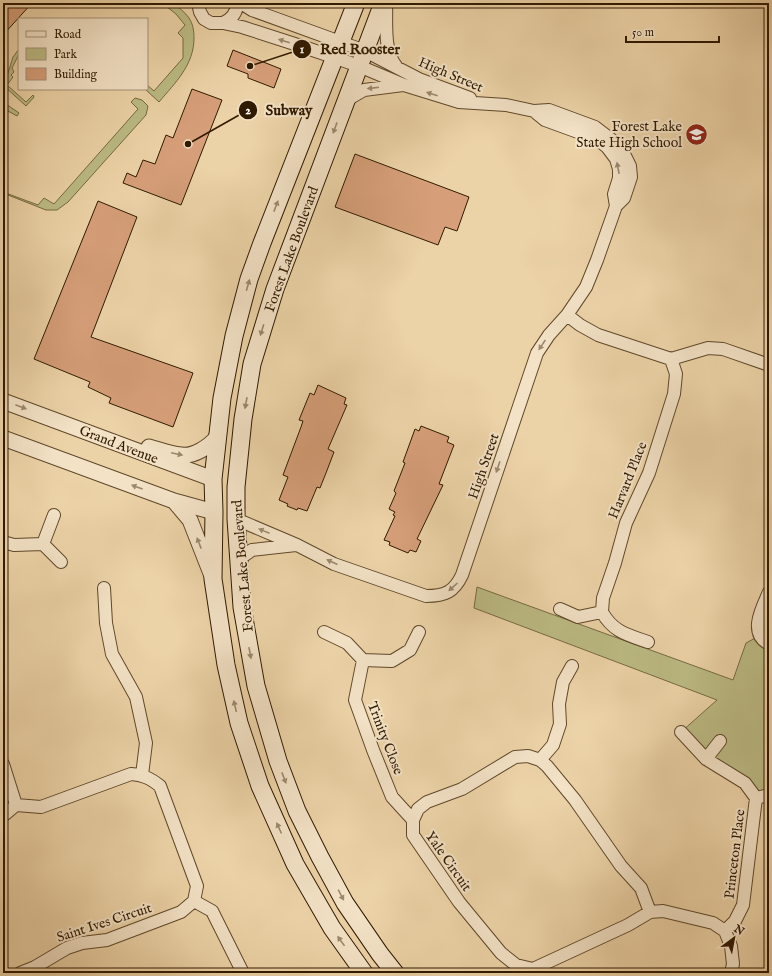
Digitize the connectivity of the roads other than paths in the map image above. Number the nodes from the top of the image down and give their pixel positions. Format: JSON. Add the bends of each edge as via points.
{"nodes":[{"id":1,"x":198,"y":3,"type":"edge"},
{"id":2,"x":237,"y":3,"type":"edge"},
{"id":3,"x":241,"y":3,"type":"edge"},
{"id":4,"x":356,"y":3,"type":"edge"},
{"id":5,"x":383,"y":3,"type":"edge"},
{"id":6,"x":386,"y":3,"type":"edge"},
{"id":7,"x":223,"y":24,"type":"junction"},
{"id":8,"x":338,"y":49,"type":"junction"},
{"id":9,"x":362,"y":58,"type":"junction"},
{"id":10,"x":396,"y":66,"type":"junction"},
{"id":11,"x":404,"y":85,"type":"junction"},
{"id":12,"x":345,"y":101,"type":"junction"},
{"id":13,"x":484,"y":104,"type":"junction"},
{"id":14,"x":567,"y":314,"type":"junction"},
{"id":15,"x":671,"y":359,"type":"junction"},
{"id":16,"x":769,"y":365,"type":"edge"},
{"id":17,"x":3,"y":401,"type":"edge"},
{"id":18,"x":217,"y":437,"type":"junction"},
{"id":19,"x":3,"y":438,"type":"edge"},
{"id":20,"x":141,"y":452,"type":"junction"},
{"id":21,"x":212,"y":479,"type":"junction"},
{"id":22,"x":236,"y":487,"type":"junction"},
{"id":23,"x":174,"y":501,"type":"junction"},
{"id":24,"x":214,"y":512,"type":"junction"},
{"id":25,"x":54,"y":515,"type":"dead end"},
{"id":26,"x":236,"y":519,"type":"junction"},
{"id":27,"x":3,"y":542,"type":"edge"},
{"id":28,"x":43,"y":544,"type":"junction"},
{"id":29,"x":297,"y":545,"type":"junction"},
{"id":30,"x":239,"y":558,"type":"junction"},
{"id":31,"x":61,"y":562,"type":"dead end"},
{"id":32,"x":213,"y":579,"type":"junction"},
{"id":33,"x":104,"y":588,"type":"dead end"},
{"id":34,"x":769,"y":592,"type":"edge"},
{"id":35,"x":560,"y":609,"type":"dead end"},
{"id":36,"x":602,"y":612,"type":"junction"},
{"id":37,"x":324,"y":632,"type":"dead end"},
{"id":38,"x":419,"y":632,"type":"dead end"},
{"id":39,"x":648,"y":642,"type":"dead end"},
{"id":40,"x":769,"y":644,"type":"edge"},
{"id":41,"x":363,"y":660,"type":"junction"},
{"id":42,"x":572,"y":666,"type":"dead end"},
{"id":43,"x":681,"y":732,"type":"dead end"},
{"id":44,"x":720,"y":741,"type":"dead end"},
{"id":45,"x":706,"y":759,"type":"junction"},
{"id":46,"x":540,"y":760,"type":"junction"},
{"id":47,"x":3,"y":764,"type":"edge"},
{"id":48,"x":142,"y":775,"type":"junction"},
{"id":49,"x":769,"y":795,"type":"edge"},
{"id":50,"x":756,"y":798,"type":"junction"},
{"id":51,"x":16,"y":805,"type":"junction"},
{"id":52,"x":3,"y":816,"type":"edge"},
{"id":53,"x":413,"y":820,"type":"junction"},
{"id":54,"x":194,"y":901,"type":"junction"},
{"id":55,"x":650,"y":912,"type":"junction"},
{"id":56,"x":725,"y":931,"type":"junction"},
{"id":57,"x":534,"y":971,"type":"edge"},
{"id":58,"x":20,"y":973,"type":"edge"},
{"id":59,"x":242,"y":973,"type":"edge"},
{"id":60,"x":364,"y":973,"type":"edge"},
{"id":61,"x":395,"y":973,"type":"edge"},
{"id":62,"x":731,"y":973,"type":"edge"}],
"edges":[{"from":1,"to":7,"type":"street","via":[[204,19],[211,23]]},
{"from":2,"to":7,"type":"street","via":[[234,15]]},
{"from":3,"to":8,"type":"street"},
{"from":4,"to":8,"type":"main road","name":"Forest Lake Boulevard"},
{"from":5,"to":9,"type":"main road","name":"Forest Lake Boulevard"},
{"from":6,"to":10,"type":"street","via":[[388,43],[391,60]]},
{"from":8,"to":7,"type":"street","one_way":true},
{"from":8,"to":9,"type":"street","name":"High Street"},
{"from":8,"to":9,"type":"street","name":"High Street"},
{"from":18,"to":8,"type":"main road","name":"Forest Lake Boulevard","one_way":true,"via":[[234,336],[249,279]]},
{"from":9,"to":10,"type":"street","name":"High Street"},
{"from":9,"to":11,"type":"street","name":"High Street"},
{"from":9,"to":12,"type":"main road","name":"Forest Lake Boulevard"},
{"from":10,"to":13,"type":"street","name":"High Street","via":[[419,79]]},
{"from":11,"to":12,"type":"street","one_way":true,"via":[[364,90]]},
{"from":13,"to":11,"type":"street","name":"High Street","one_way":true,"via":[[459,102]]},
{"from":12,"to":22,"type":"main road","name":"Forest Lake Boulevard","one_way":true,"via":[[275,289],[252,364]]},
{"from":13,"to":14,"type":"street","name":"High Street","via":[[506,105],[534,111],[549,110],[595,127],[616,143],[630,166],[631,177],[624,198],[616,206],[586,287]]},
{"from":14,"to":15,"type":"street","via":[[598,335]]},
{"from":14,"to":29,"type":"street","name":"High Street","one_way":true,"via":[[537,353],[462,575],[450,591],[438,596],[426,596],[334,564]]},
{"from":15,"to":16,"type":"street","via":[[708,348],[723,349]]},
{"from":15,"to":36,"type":"street","name":"Harvard Place","via":[[676,374],[674,394],[649,473],[626,523],[603,598]]},
{"from":17,"to":20,"type":"street","name":"Grand Avenue","one_way":true},
{"from":20,"to":18,"type":"street","one_way":true,"via":[[147,447],[182,455],[207,447]]},
{"from":18,"to":21,"type":"main road","name":"Forest Lake Boulevard"},
{"from":23,"to":19,"type":"street","one_way":true},
{"from":20,"to":21,"type":"street","name":"Grand Avenue"},
{"from":21,"to":22,"type":"main road","name":"Grand Avenue"},
{"from":21,"to":24,"type":"main road","name":"Forest Lake Boulevard"},
{"from":22,"to":26,"type":"main road","name":"Forest Lake Boulevard"},
{"from":23,"to":24,"type":"street"},
{"from":32,"to":23,"type":"street","one_way":true,"via":[[190,520]]},
{"from":24,"to":26,"type":"main road"},
{"from":24,"to":32,"type":"main road","name":"Forest Lake Boulevard"},
{"from":25,"to":28,"type":"street"},
{"from":29,"to":26,"type":"street","name":"High Street","one_way":true},
{"from":26,"to":30,"type":"main road","name":"Forest Lake Boulevard"},
{"from":27,"to":28,"type":"street","via":[[14,545]]},
{"from":28,"to":31,"type":"street"},
{"from":29,"to":30,"type":"street","via":[[252,550]]},
{"from":30,"to":61,"type":"main road","name":"Forest Lake Boulevard","one_way":true,"via":[[242,607],[256,686],[278,761],[297,811],[345,903]]},
{"from":60,"to":32,"type":"main road","name":"Forest Lake Boulevard","one_way":true,"via":[[332,928],[295,864],[260,786],[234,701]]},
{"from":33,"to":48,"type":"street","via":[[106,623],[112,654],[136,697],[146,743]]},
{"from":34,"to":40,"type":"street","via":[[759,616],[758,627],[759,636]]},
{"from":35,"to":36,"type":"street","via":[[578,617]]},
{"from":36,"to":39,"type":"street","via":[[607,622],[618,631]]},
{"from":37,"to":41,"type":"street","via":[[347,643]]},
{"from":38,"to":41,"type":"street","via":[[410,650],[392,661]]},
{"from":41,"to":53,"type":"street","name":"Trinity Close","via":[[355,700],[392,797]]},
{"from":42,"to":46,"type":"street","via":[[563,682],[559,704],[560,724],[553,745]]},
{"from":43,"to":45,"type":"street","name":"Princeton Place"},
{"from":44,"to":45,"type":"street"},
{"from":45,"to":50,"type":"street","name":"Princeton Place","via":[[745,783]]},
{"from":46,"to":53,"type":"street","name":"Yale Circuit","via":[[528,756],[515,757],[462,789],[427,802],[418,809]]},
{"from":46,"to":55,"type":"street","via":[[575,800],[621,866],[641,888]]},
{"from":47,"to":51,"type":"street"},
{"from":48,"to":51,"type":"street","via":[[131,774],[41,808]]},
{"from":48,"to":54,"type":"street","via":[[151,778],[160,786],[197,886]]},
{"from":49,"to":50,"type":"street","name":"Princeton Place"},
{"from":50,"to":56,"type":"street","name":"Princeton Place","via":[[743,905]]},
{"from":51,"to":52,"type":"street"},
{"from":53,"to":57,"type":"street","name":"Yale Circuit","via":[[413,835],[459,902],[501,953],[516,965]]},
{"from":54,"to":58,"type":"street","name":"Saint Ives Circuit","via":[[181,912],[107,940],[67,948]]},
{"from":54,"to":59,"type":"street","via":[[212,911]]},
{"from":55,"to":56,"type":"street","via":[[663,911],[713,923]]},
{"from":55,"to":57,"type":"street","name":"Yale Circuit"},
{"from":56,"to":62,"type":"street","via":[[731,946]]}]}
